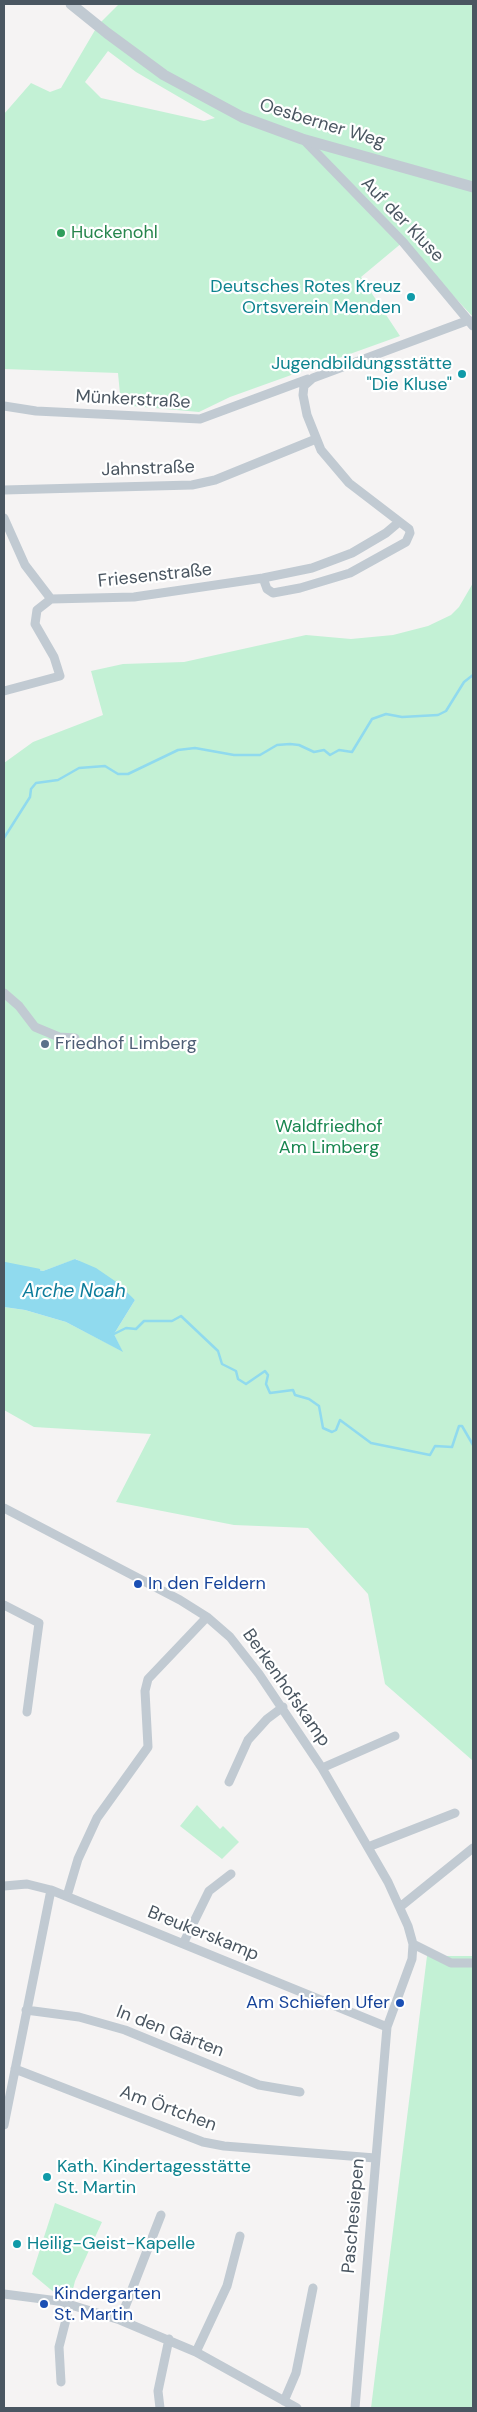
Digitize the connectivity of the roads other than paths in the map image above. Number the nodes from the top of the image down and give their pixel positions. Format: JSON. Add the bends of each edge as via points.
{"nodes":[{"id":1,"x":72,"y":4,"type":"edge"},
{"id":2,"x":302,"y":139,"type":"junction"},
{"id":3,"x":473,"y":187,"type":"edge"},
{"id":4,"x":471,"y":323,"type":"edge"},
{"id":5,"x":311,"y":378,"type":"junction"},
{"id":6,"x":4,"y":406,"type":"edge"},
{"id":7,"x":316,"y":439,"type":"junction"},
{"id":8,"x":4,"y":490,"type":"edge"},
{"id":9,"x":4,"y":518,"type":"edge"},
{"id":10,"x":399,"y":522,"type":"junction"},
{"id":11,"x":263,"y":578,"type":"junction"},
{"id":12,"x":51,"y":599,"type":"junction"},
{"id":13,"x":4,"y":692,"type":"edge"},
{"id":14,"x":4,"y":993,"type":"edge"},
{"id":15,"x":75,"y":1038,"type":"dead end"},
{"id":16,"x":4,"y":1508,"type":"edge"},
{"id":17,"x":4,"y":1605,"type":"edge"},
{"id":18,"x":207,"y":1617,"type":"junction"},
{"id":19,"x":282,"y":1707,"type":"junction"},
{"id":20,"x":27,"y":1712,"type":"dead end"},
{"id":21,"x":395,"y":1736,"type":"dead end"},
{"id":22,"x":322,"y":1768,"type":"junction"},
{"id":23,"x":229,"y":1782,"type":"dead end"},
{"id":24,"x":455,"y":1813,"type":"dead end"},
{"id":25,"x":368,"y":1847,"type":"junction"},
{"id":26,"x":473,"y":1848,"type":"edge"},
{"id":27,"x":231,"y":1874,"type":"dead end"},
{"id":28,"x":4,"y":1886,"type":"edge"},
{"id":29,"x":51,"y":1890,"type":"junction"},
{"id":30,"x":67,"y":1896,"type":"junction"},
{"id":31,"x":400,"y":1907,"type":"junction"},
{"id":32,"x":183,"y":1944,"type":"junction"},
{"id":33,"x":413,"y":1944,"type":"junction"},
{"id":34,"x":473,"y":1963,"type":"edge"},
{"id":35,"x":26,"y":2010,"type":"junction"},
{"id":36,"x":387,"y":2026,"type":"junction"},
{"id":37,"x":15,"y":2069,"type":"junction"},
{"id":38,"x":300,"y":2092,"type":"dead end"},
{"id":39,"x":4,"y":2125,"type":"edge"},
{"id":40,"x":375,"y":2158,"type":"junction"},
{"id":41,"x":160,"y":2215,"type":"dead end"},
{"id":42,"x":240,"y":2236,"type":"dead end"},
{"id":43,"x":313,"y":2288,"type":"dead end"},
{"id":44,"x":4,"y":2294,"type":"edge"},
{"id":45,"x":70,"y":2304,"type":"junction"},
{"id":46,"x":120,"y":2320,"type":"junction"},
{"id":47,"x":169,"y":2339,"type":"junction"},
{"id":48,"x":196,"y":2352,"type":"junction"},
{"id":49,"x":61,"y":2382,"type":"dead end"},
{"id":50,"x":284,"y":2401,"type":"junction"},
{"id":51,"x":160,"y":2408,"type":"edge"},
{"id":52,"x":297,"y":2408,"type":"edge"},
{"id":53,"x":355,"y":2408,"type":"edge"}],
"edges":[{"from":1,"to":2,"type":"street","name":"Oesberner Weg","via":[[107,34],[164,74],[242,117]]},
{"from":2,"to":3,"type":"street","name":"Oesberner Weg"},
{"from":2,"to":4,"type":"street","name":"Auf der Kluse","via":[[403,242]]},
{"from":4,"to":5,"type":"street","name":"Münkerstraße"},
{"from":5,"to":6,"type":"street","name":"Münkerstraße","via":[[200,419],[36,411]]},
{"from":5,"to":7,"type":"street","via":[[304,386],[303,395]]},
{"from":7,"to":8,"type":"street","name":"Jahnstraße","via":[[198,484]]},
{"from":7,"to":10,"type":"street","via":[[338,472]]},
{"from":9,"to":12,"type":"street","via":[[25,565]]},
{"from":10,"to":11,"type":"street","name":"Friesenstraße","via":[[352,554],[312,568]]},
{"from":10,"to":11,"type":"street","via":[[409,529],[406,542],[350,573],[273,593],[267,589]]},
{"from":11,"to":12,"type":"street","name":"Friesenstraße","via":[[134,597]]},
{"from":12,"to":13,"type":"street","via":[[38,610],[35,624],[54,657],[60,676]]},
{"from":14,"to":15,"type":"street","via":[[15,1001],[35,1027],[59,1037]]},
{"from":16,"to":18,"type":"street","name":"Berkenhofskamp","via":[[98,1555]]},
{"from":17,"to":20,"type":"street","via":[[38,1622]]},
{"from":18,"to":19,"type":"street","name":"Berkenhofskamp","via":[[241,1649]]},
{"from":18,"to":30,"type":"street","via":[[148,1678],[145,1691],[148,1747],[94,1824],[78,1859]]},
{"from":19,"to":22,"type":"street","name":"Berkenhofskamp"},
{"from":19,"to":23,"type":"street","via":[[248,1740]]},
{"from":21,"to":22,"type":"street"},
{"from":22,"to":25,"type":"street","name":"Berkenhofskamp"},
{"from":24,"to":25,"type":"street"},
{"from":25,"to":31,"type":"street","name":"Berkenhofskamp"},
{"from":26,"to":31,"type":"street"},
{"from":27,"to":32,"type":"street","via":[[209,1891]]},
{"from":28,"to":29,"type":"street","name":"Breukerskamp","via":[[37,1885]]},
{"from":29,"to":30,"type":"street","name":"Breukerskamp"},
{"from":29,"to":35,"type":"street"},
{"from":30,"to":32,"type":"street","name":"Breukerskamp"},
{"from":31,"to":33,"type":"street","name":"Berkenhofskamp"},
{"from":32,"to":36,"type":"street","name":"Breukerskamp"},
{"from":33,"to":34,"type":"street","via":[[451,1963]]},
{"from":33,"to":36,"type":"street","name":"Berkenhofskamp","via":[[412,1959]]},
{"from":35,"to":37,"type":"street"},
{"from":35,"to":38,"type":"street","name":"In den Gärten","via":[[79,2017],[124,2030],[259,2085]]},
{"from":36,"to":40,"type":"street","name":"Paschesiepen"},
{"from":37,"to":39,"type":"street"},
{"from":37,"to":40,"type":"street","name":"Am Örtchen","via":[[203,2142]]},
{"from":40,"to":53,"type":"street","name":"Paschesiepen"},
{"from":41,"to":46,"type":"street"},
{"from":42,"to":48,"type":"street","via":[[227,2286]]},
{"from":43,"to":50,"type":"street","via":[[296,2373]]},
{"from":44,"to":45,"type":"street"},
{"from":45,"to":46,"type":"street"},
{"from":45,"to":49,"type":"street","via":[[59,2347]]},
{"from":46,"to":47,"type":"street"},
{"from":47,"to":48,"type":"street"},
{"from":47,"to":51,"type":"street","via":[[158,2391]]},
{"from":48,"to":50,"type":"street"},
{"from":50,"to":52,"type":"street"}]}
